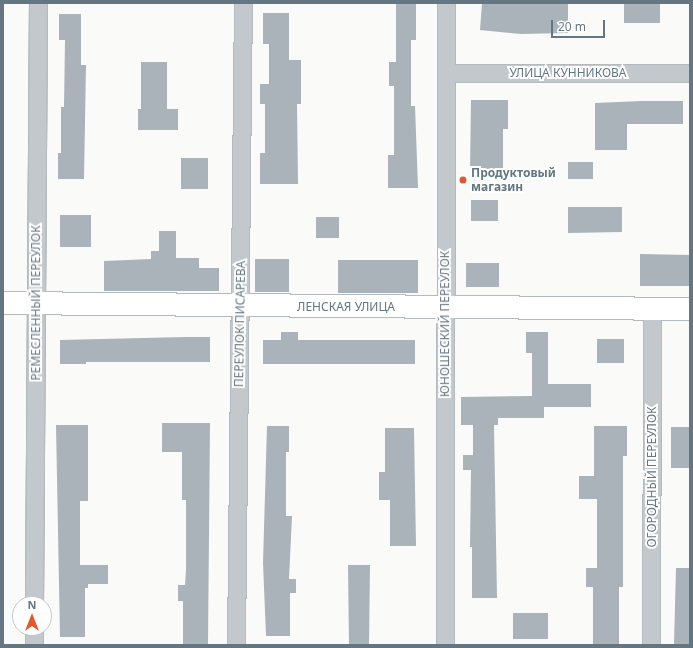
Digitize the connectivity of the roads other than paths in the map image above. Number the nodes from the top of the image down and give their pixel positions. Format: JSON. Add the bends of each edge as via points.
{"nodes":[{"id":1,"x":38,"y":3,"type":"edge"},
{"id":2,"x":243,"y":3,"type":"edge"},
{"id":3,"x":446,"y":3,"type":"edge"},
{"id":4,"x":446,"y":73,"type":"junction"},
{"id":5,"x":690,"y":73,"type":"edge"},
{"id":6,"x":3,"y":303,"type":"edge"},
{"id":7,"x":36,"y":303,"type":"junction"},
{"id":8,"x":240,"y":307,"type":"junction"},
{"id":9,"x":445,"y":307,"type":"junction"},
{"id":10,"x":652,"y":309,"type":"junction"},
{"id":11,"x":690,"y":309,"type":"edge"},
{"id":12,"x":34,"y":596,"type":"edge"},
{"id":13,"x":236,"y":645,"type":"edge"},
{"id":14,"x":445,"y":645,"type":"edge"},
{"id":15,"x":651,"y":645,"type":"edge"}],
"edges":[{"from":1,"to":7,"type":"street","name":"РЕМЕСЛЕННЫЙ ПЕРЕУЛОК"},
{"from":2,"to":8,"type":"street","name":"ПЕРЕУЛОК ПИСАРЕВА"},
{"from":3,"to":4,"type":"street","name":"ЮНОШЕСКИЙ ПЕРЕУЛОК"},
{"from":4,"to":5,"type":"street","name":"УЛИЦА КУННИКОВА"},
{"from":4,"to":9,"type":"street","name":"ЮНОШЕСКИЙ ПЕРЕУЛОК"},
{"from":6,"to":7,"type":"street","name":"ЛЕНСКАЯ УЛИЦА"},
{"from":7,"to":8,"type":"street","name":"ЛЕНСКАЯ УЛИЦА"},
{"from":7,"to":12,"type":"street","name":"РЕМЕСЛЕННЫЙ ПЕРЕУЛОК"},
{"from":8,"to":9,"type":"street","name":"ЛЕНСКАЯ УЛИЦА"},
{"from":8,"to":13,"type":"street","name":"ПЕРЕУЛОК ПИСАРЕВА"},
{"from":9,"to":10,"type":"street","name":"ЛЕНСКАЯ УЛИЦА"},
{"from":9,"to":14,"type":"street","name":"ЮНОШЕСКИЙ ПЕРЕУЛОК"},
{"from":10,"to":11,"type":"street","name":"ЛЕНСКАЯ УЛИЦА"},
{"from":10,"to":15,"type":"street","name":"ОГОРОДНЫЙ ПЕРЕУЛОК"}]}
